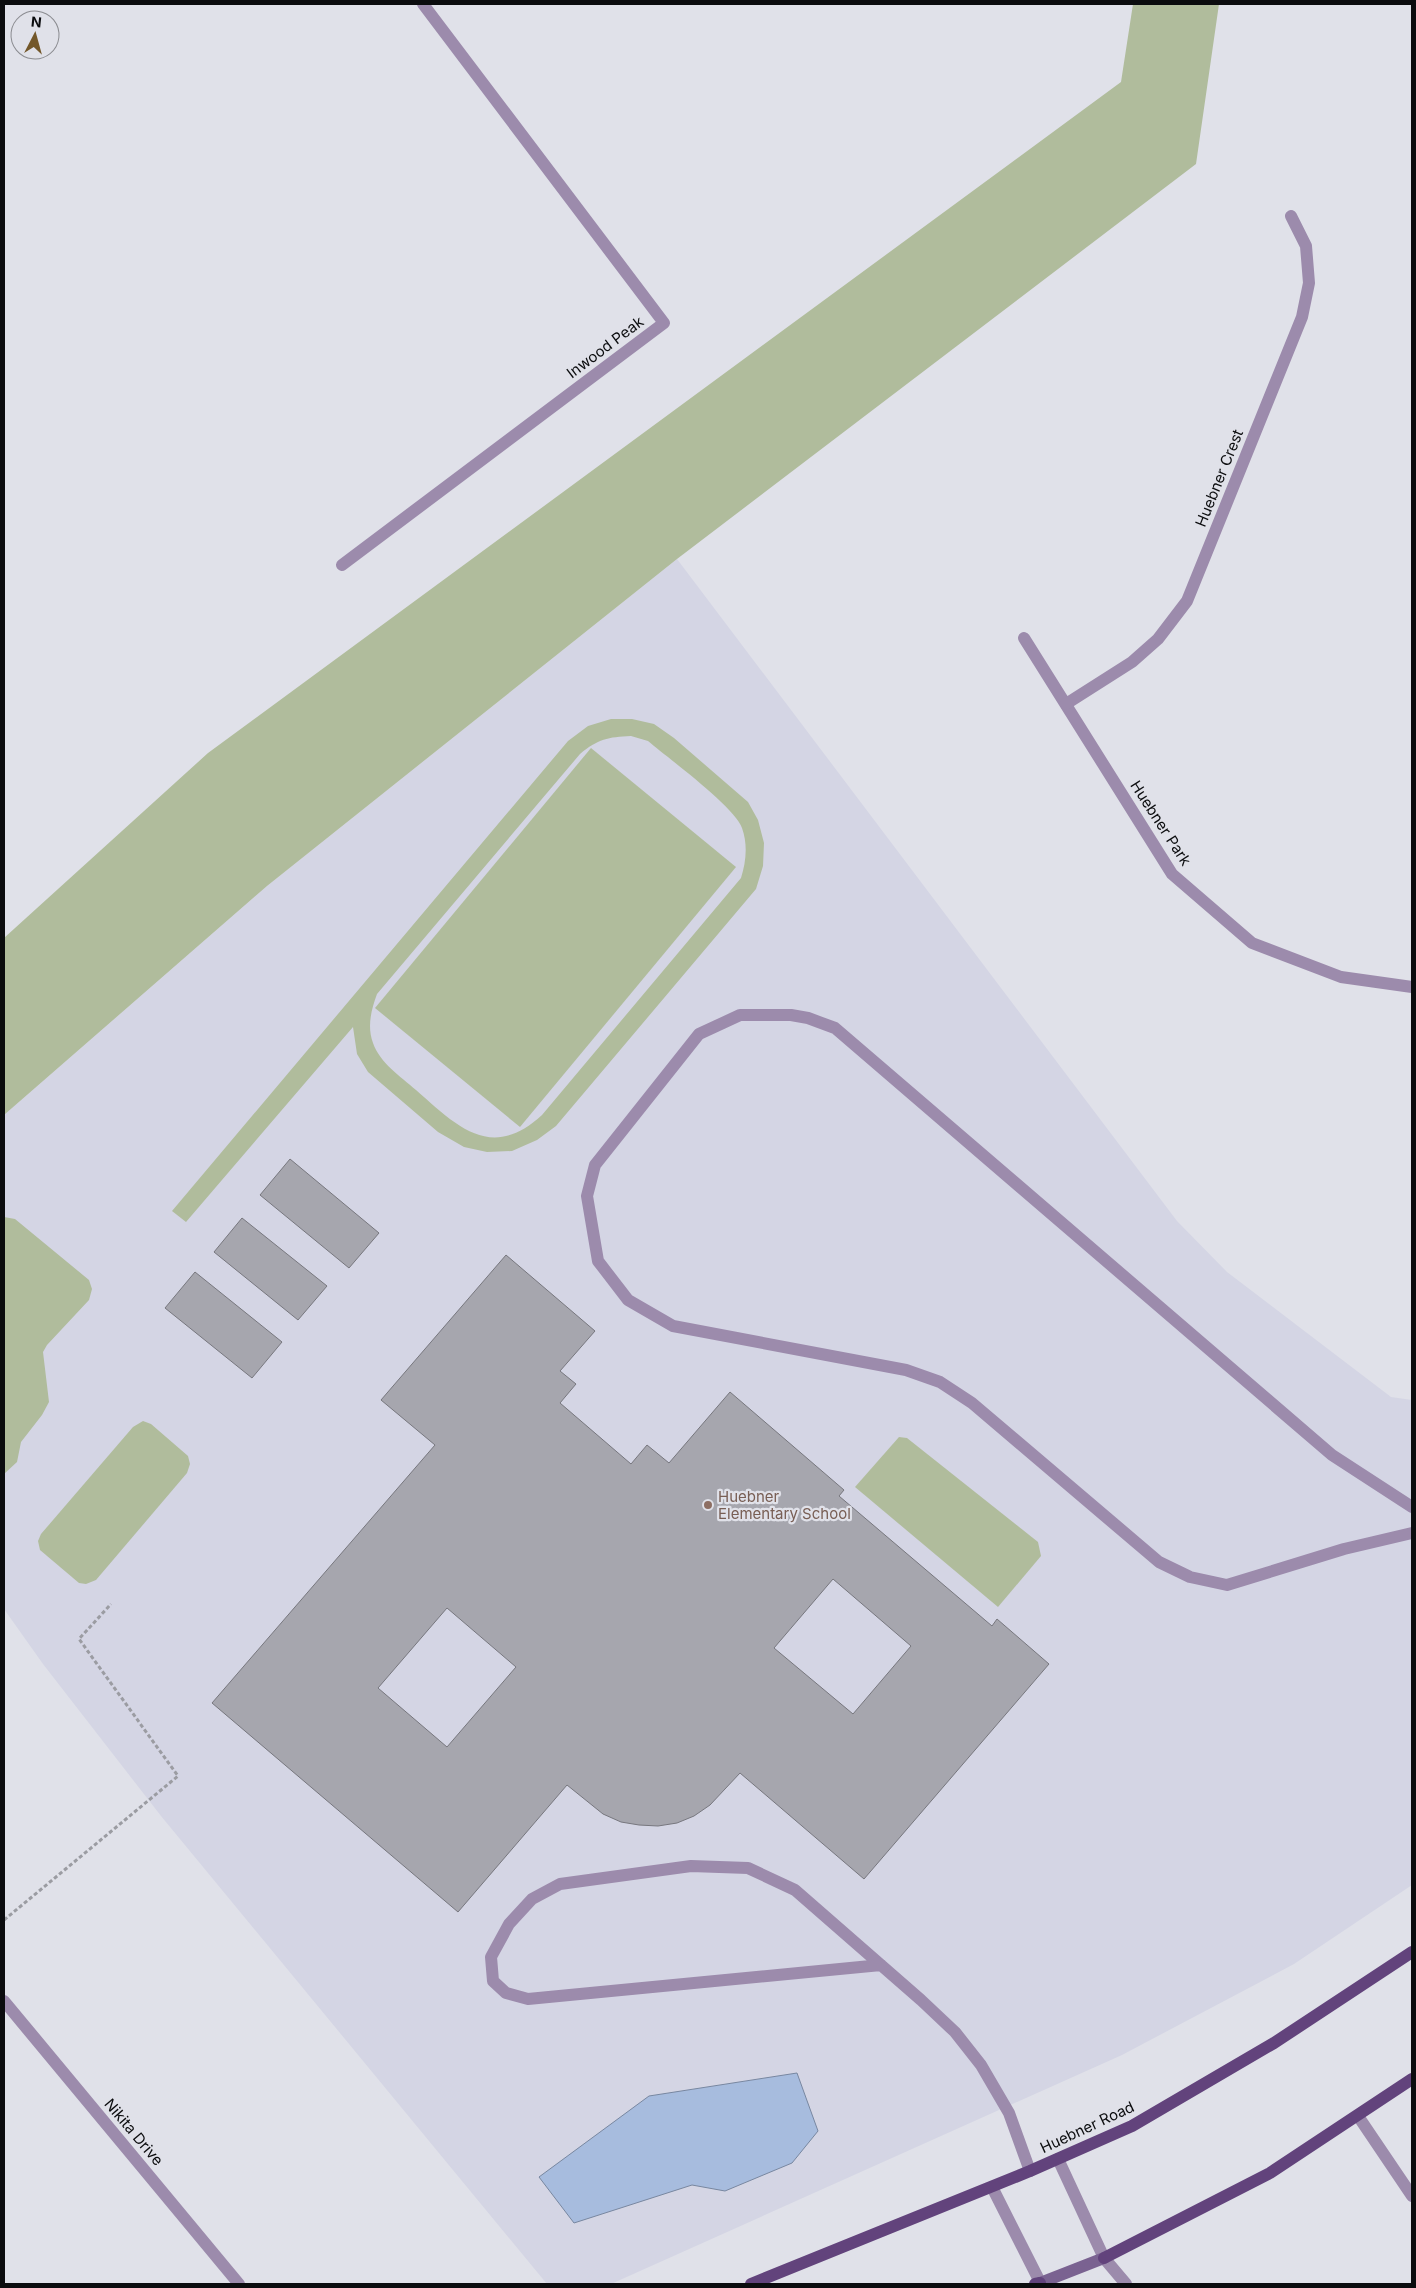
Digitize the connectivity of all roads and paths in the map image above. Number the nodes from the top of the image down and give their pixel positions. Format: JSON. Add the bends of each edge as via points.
{"nodes":[{"id":1,"x":423,"y":4,"type":"edge"},
{"id":2,"x":1291,"y":216,"type":"dead end"},
{"id":3,"x":342,"y":565,"type":"dead end"},
{"id":4,"x":1024,"y":638,"type":"dead end"},
{"id":5,"x":1066,"y":704,"type":"junction"},
{"id":6,"x":1412,"y":988,"type":"edge"},
{"id":7,"x":1412,"y":1507,"type":"edge"},
{"id":8,"x":1412,"y":1533,"type":"edge"},
{"id":9,"x":111,"y":1604,"type":"dead end"},
{"id":10,"x":4,"y":1920,"type":"edge"},
{"id":11,"x":1412,"y":1952,"type":"edge"},
{"id":12,"x":881,"y":1965,"type":"junction"},
{"id":13,"x":4,"y":2001,"type":"edge"},
{"id":14,"x":1412,"y":2079,"type":"edge"},
{"id":15,"x":1358,"y":2116,"type":"junction"},
{"id":16,"x":1058,"y":2159,"type":"junction"},
{"id":17,"x":1030,"y":2171,"type":"junction"},
{"id":18,"x":992,"y":2187,"type":"junction"},
{"id":19,"x":1412,"y":2196,"type":"edge"},
{"id":20,"x":1104,"y":2258,"type":"junction"},
{"id":21,"x":240,"y":2284,"type":"edge"},
{"id":22,"x":751,"y":2284,"type":"edge"},
{"id":23,"x":1039,"y":2284,"type":"edge"},
{"id":24,"x":1126,"y":2284,"type":"edge"}],
"edges":[{"from":1,"to":3,"type":"street","name":"Inwood Peak","via":[[664,323]]},
{"from":2,"to":5,"type":"street","name":"Huebner Crest","via":[[1306,246],[1309,282],[1302,317],[1186,601],[1158,640],[1132,662]]},
{"from":4,"to":5,"type":"street","name":"Huebner Park"},
{"from":5,"to":6,"type":"street","name":"Huebner Park","via":[[1172,874],[1252,942],[1341,977]]},
{"from":7,"to":8,"type":"street","via":[[1332,1455],[835,1028],[799,1016],[740,1015],[699,1034],[595,1165],[587,1196],[598,1261],[628,1300],[673,1326],[906,1370],[940,1382],[972,1403],[1159,1562],[1190,1577],[1227,1585],[1344,1549]]},
{"from":9,"to":10,"type":"path","via":[[79,1639],[178,1776]]},
{"from":11,"to":16,"type":"main road","name":"Huebner Road","via":[[1265,2048],[1132,2126]]},
{"from":12,"to":12,"type":"street","via":[[795,1890],[748,1868],[691,1866],[560,1884],[532,1899],[509,1924],[491,1957],[493,1981],[506,1993],[528,1999]]},
{"from":12,"to":17,"type":"street","via":[[955,2032],[981,2065],[1009,2114]]},
{"from":13,"to":21,"type":"street","name":"Nikita Drive"},
{"from":14,"to":15,"type":"main road"},
{"from":15,"to":19,"type":"street"},
{"from":15,"to":20,"type":"main road","via":[[1270,2173]]},
{"from":16,"to":17,"type":"main road","name":"Huebner Road"},
{"from":16,"to":20,"type":"street"},
{"from":17,"to":18,"type":"main road","name":"Huebner Road"},
{"from":18,"to":22,"type":"main road","name":"Huebner Road"},
{"from":18,"to":23,"type":"street"},
{"from":20,"to":23,"type":"main road"},
{"from":20,"to":24,"type":"street"}]}
